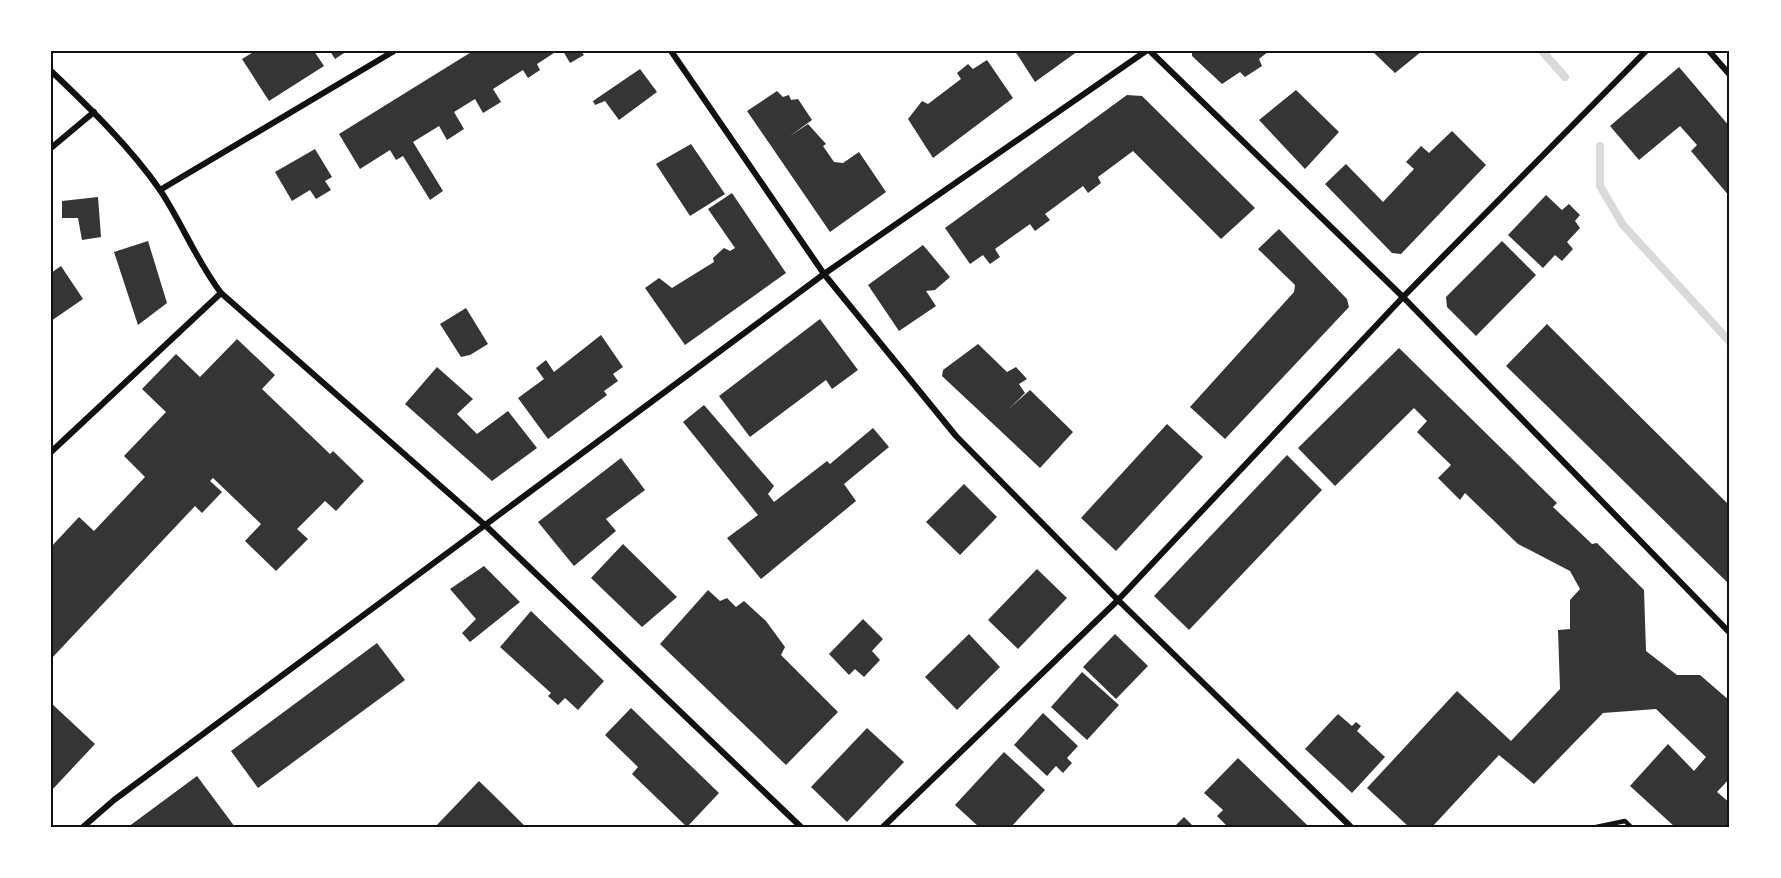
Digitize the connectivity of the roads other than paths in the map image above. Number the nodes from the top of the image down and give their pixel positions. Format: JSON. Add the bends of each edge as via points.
{"nodes":[{"id":1,"x":394,"y":51,"type":"edge"},
{"id":2,"x":671,"y":51,"type":"edge"},
{"id":3,"x":1148,"y":51,"type":"edge"},
{"id":4,"x":1646,"y":51,"type":"edge"},
{"id":5,"x":1709,"y":51,"type":"edge"},
{"id":6,"x":51,"y":71,"type":"edge"},
{"id":7,"x":1730,"y":75,"type":"edge"},
{"id":8,"x":94,"y":112,"type":"junction"},
{"id":9,"x":51,"y":148,"type":"edge"},
{"id":10,"x":160,"y":190,"type":"junction"},
{"id":11,"x":824,"y":274,"type":"junction"},
{"id":12,"x":221,"y":293,"type":"junction"},
{"id":13,"x":1402,"y":297,"type":"junction"},
{"id":14,"x":51,"y":452,"type":"edge"},
{"id":15,"x":486,"y":526,"type":"junction"},
{"id":16,"x":1118,"y":600,"type":"junction"},
{"id":17,"x":1730,"y":633,"type":"edge"},
{"id":18,"x":83,"y":827,"type":"edge"},
{"id":19,"x":801,"y":827,"type":"edge"},
{"id":20,"x":883,"y":827,"type":"edge"},
{"id":21,"x":1351,"y":827,"type":"edge"},
{"id":22,"x":1596,"y":827,"type":"edge"},
{"id":23,"x":1631,"y":827,"type":"edge"}],
"edges":[{"from":1,"to":10,"type":"street"},
{"from":2,"to":11,"type":"street"},
{"from":3,"to":11,"type":"street"},
{"from":3,"to":13,"type":"street"},
{"from":4,"to":13,"type":"street"},
{"from":5,"to":7,"type":"street"},
{"from":6,"to":8,"type":"street"},
{"from":8,"to":9,"type":"street"},
{"from":8,"to":10,"type":"street"},
{"from":10,"to":12,"type":"street","via":[[200,264]]},
{"from":11,"to":15,"type":"street"},
{"from":11,"to":16,"type":"street","via":[[956,436]]},
{"from":12,"to":14,"type":"street"},
{"from":12,"to":15,"type":"street"},
{"from":13,"to":16,"type":"street"},
{"from":13,"to":17,"type":"street"},
{"from":15,"to":18,"type":"street","via":[[114,800]]},
{"from":15,"to":19,"type":"street"},
{"from":16,"to":20,"type":"street"},
{"from":16,"to":21,"type":"street"},
{"from":22,"to":23,"type":"lane","via":[[1625,821]]}]}
